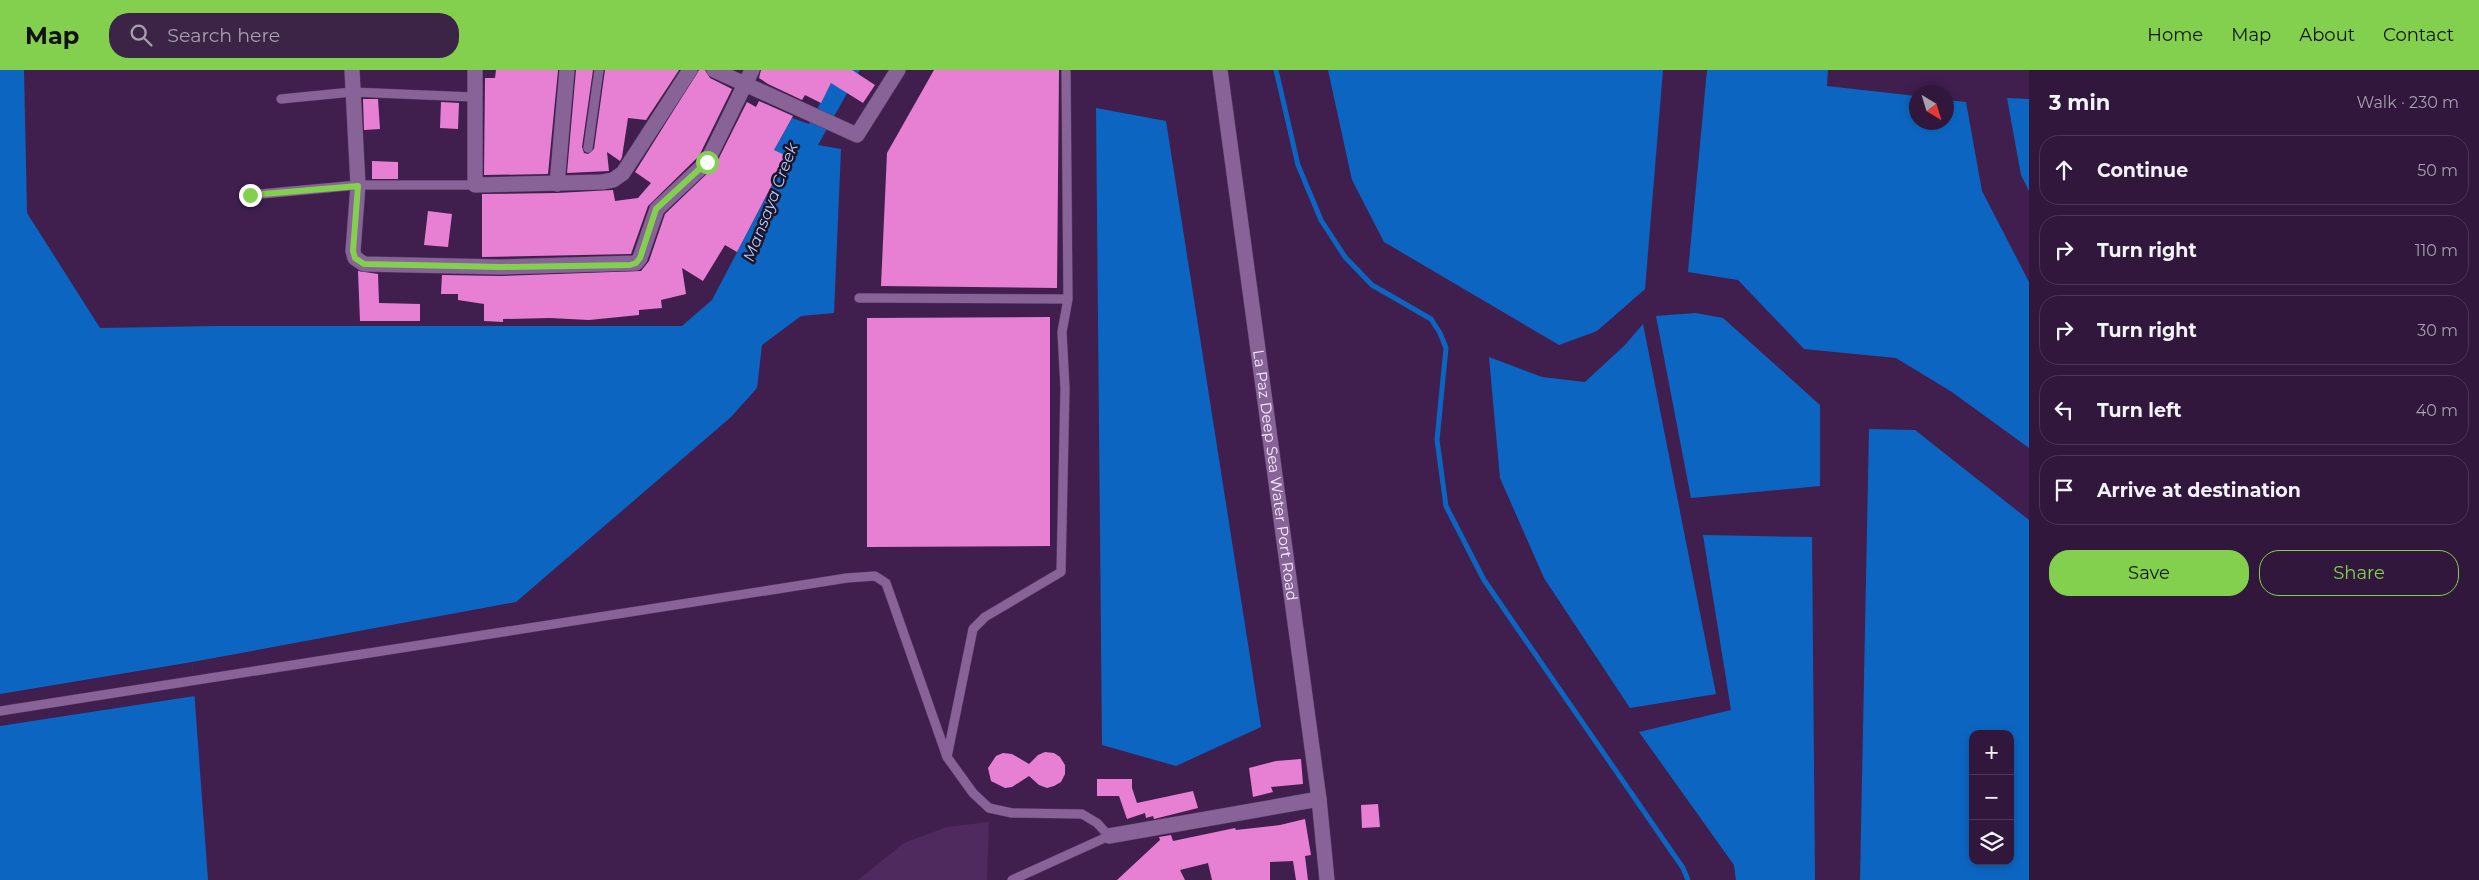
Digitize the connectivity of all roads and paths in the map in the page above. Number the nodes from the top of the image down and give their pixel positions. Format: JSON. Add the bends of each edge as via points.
{"nodes":[{"id":1,"x":352,"y":70,"type":"edge"},
{"id":2,"x":475,"y":70,"type":"edge"},
{"id":3,"x":567,"y":70,"type":"edge"},
{"id":4,"x":599,"y":70,"type":"edge"},
{"id":5,"x":690,"y":70,"type":"edge"},
{"id":6,"x":714,"y":70,"type":"edge"},
{"id":7,"x":898,"y":70,"type":"edge"},
{"id":8,"x":1066,"y":70,"type":"edge"},
{"id":9,"x":1220,"y":70,"type":"edge"},
{"id":10,"x":749,"y":77,"type":"edge"},
{"id":11,"x":352,"y":92,"type":"junction"},
{"id":12,"x":473,"y":97,"type":"junction"},
{"id":13,"x":281,"y":99,"type":"dead end"},
{"id":14,"x":588,"y":148,"type":"dead end"},
{"id":15,"x":557,"y":184,"type":"junction"},
{"id":16,"x":475,"y":185,"type":"junction"},
{"id":17,"x":358,"y":186,"type":"junction"},
{"id":18,"x":250,"y":195,"type":"dead end"},
{"id":19,"x":859,"y":298,"type":"dead end"},
{"id":20,"x":1068,"y":299,"type":"junction"},
{"id":21,"x":0,"y":711,"type":"edge"},
{"id":22,"x":947,"y":757,"type":"junction"},
{"id":23,"x":1319,"y":799,"type":"junction"},
{"id":24,"x":1109,"y":836,"type":"junction"},
{"id":25,"x":1012,"y":880,"type":"edge"},
{"id":26,"x":1327,"y":880,"type":"edge"}],
"edges":[{"from":1,"to":11,"type":"street"},
{"from":2,"to":12,"type":"street"},
{"from":3,"to":15,"type":"street"},
{"from":4,"to":14,"type":"lane"},
{"from":5,"to":15,"type":"street","via":[[623,173],[602,182]]},
{"from":6,"to":10,"type":"street"},
{"from":7,"to":10,"type":"street","via":[[857,135],[798,107]]},
{"from":8,"to":20,"type":"lane"},
{"from":9,"to":23,"type":"street","name":"La Paz Deep Sea Water Port Road"},
{"from":10,"to":17,"type":"street","via":[[707,162],[656,209],[636,263],[501,267],[364,264],[355,258],[353,251]]},
{"from":11,"to":12,"type":"lane"},
{"from":11,"to":13,"type":"lane"},
{"from":11,"to":17,"type":"street"},
{"from":12,"to":16,"type":"street"},
{"from":15,"to":16,"type":"street"},
{"from":16,"to":17,"type":"lane"},
{"from":17,"to":18,"type":"lane"},
{"from":19,"to":20,"type":"lane"},
{"from":20,"to":22,"type":"lane","via":[[1062,332],[1065,388],[1061,572],[985,617],[973,629]]},
{"from":21,"to":22,"type":"lane","via":[[876,576],[886,583]]},
{"from":22,"to":24,"type":"lane","via":[[973,793],[989,808],[1012,813],[1082,814]]},
{"from":23,"to":24,"type":"street"},
{"from":23,"to":26,"type":"street","name":"La Paz Deep Sea Water Port Road"},
{"from":24,"to":25,"type":"lane"}]}
